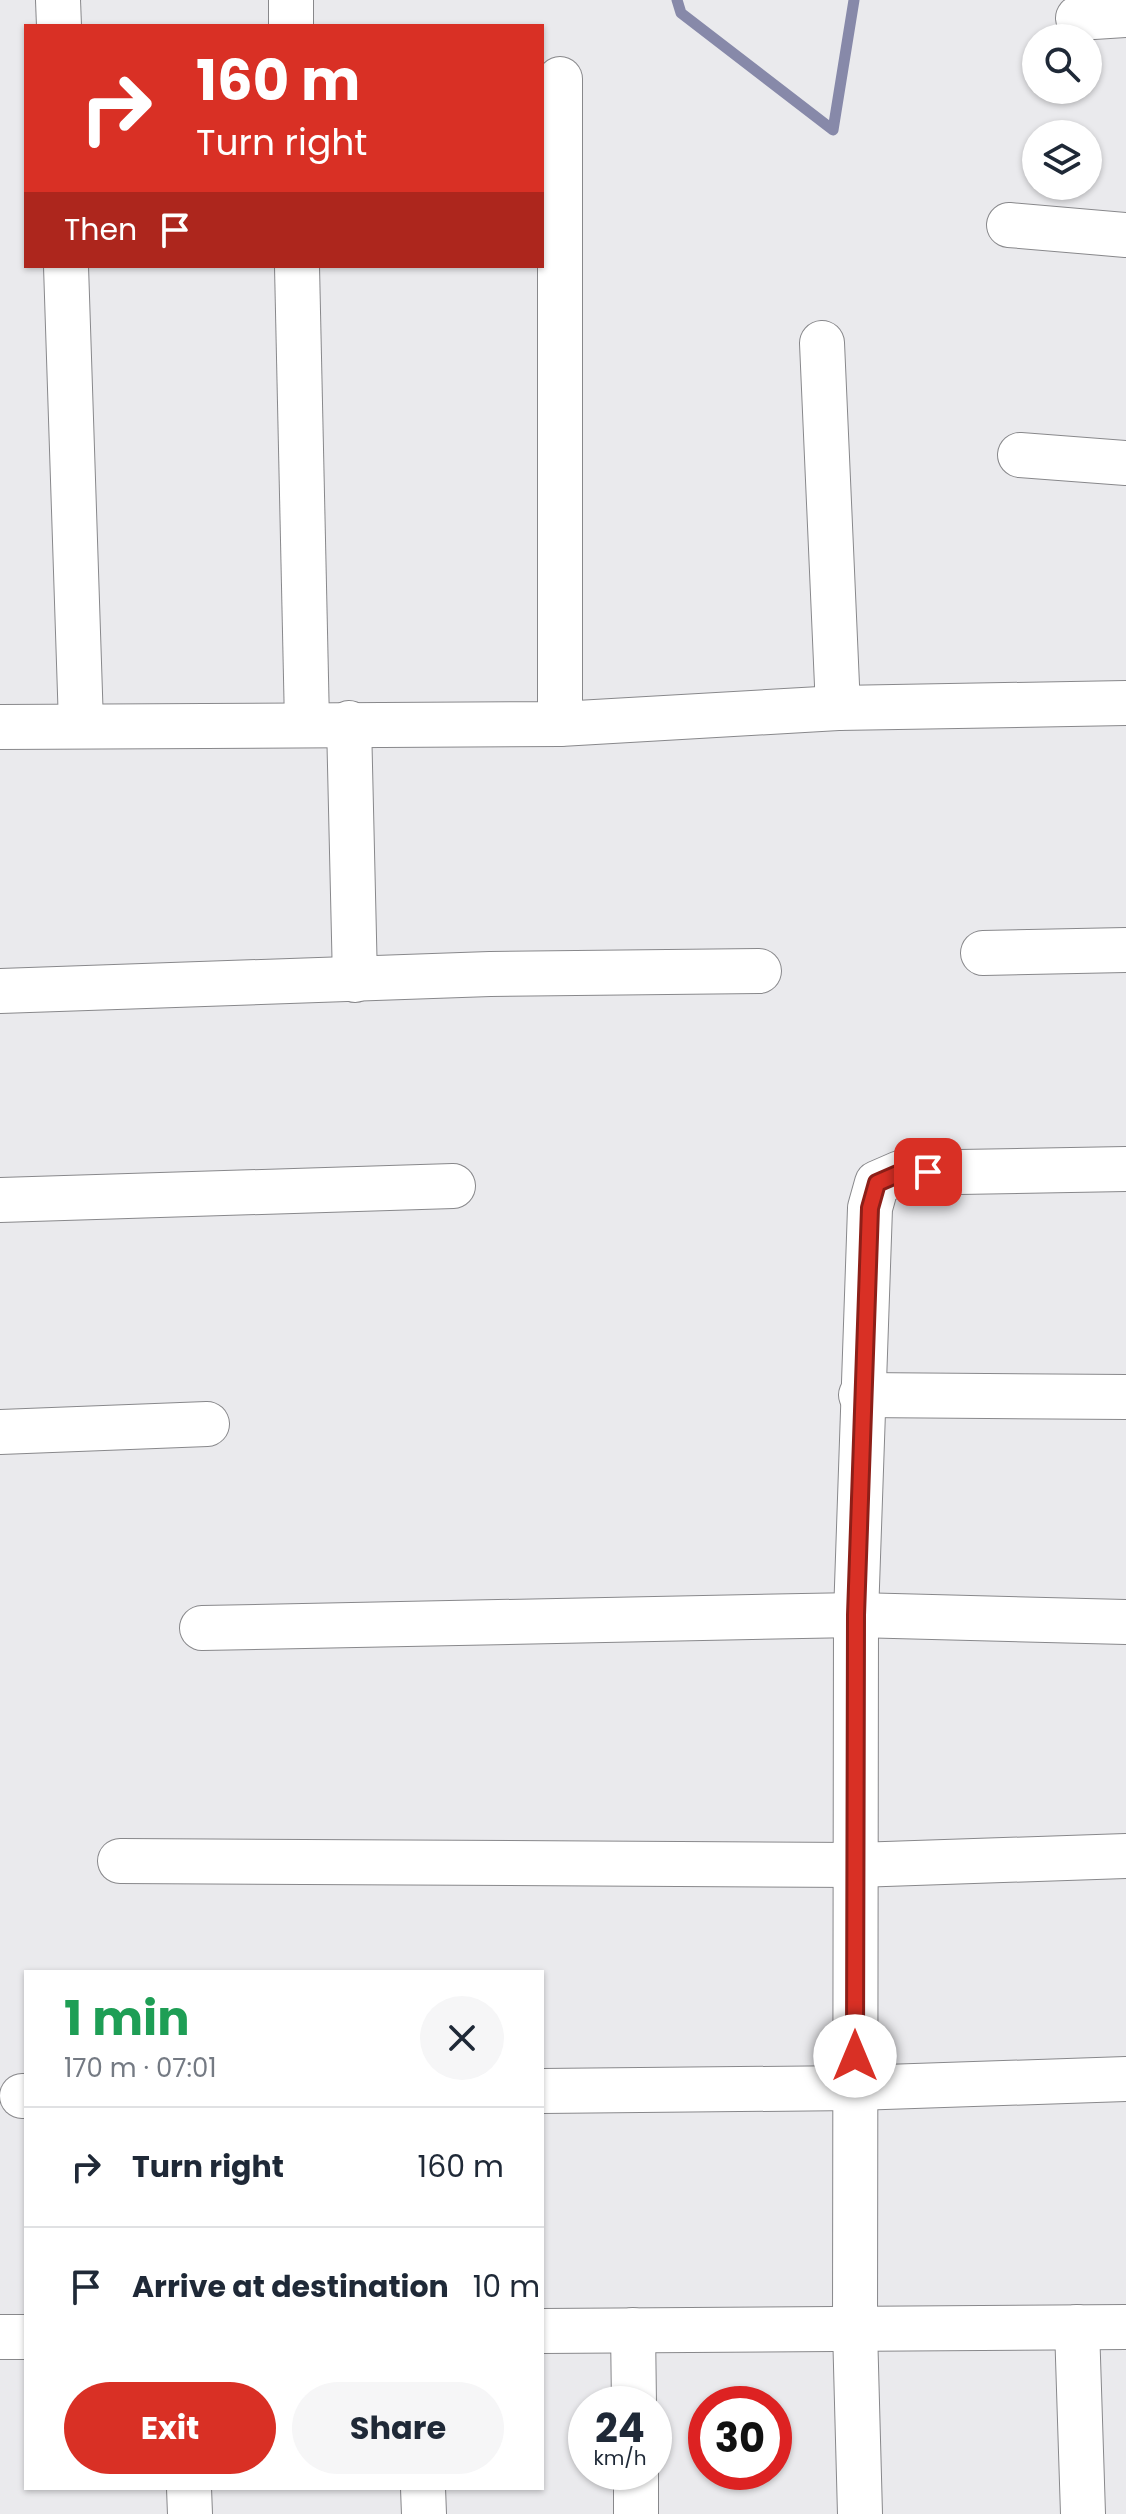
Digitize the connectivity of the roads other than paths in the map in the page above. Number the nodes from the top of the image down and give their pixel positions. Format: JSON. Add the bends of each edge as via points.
{"nodes":[{"id":1,"x":58,"y":0,"type":"edge"},
{"id":2,"x":291,"y":0,"type":"edge"},
{"id":3,"x":1126,"y":15,"type":"edge"},
{"id":4,"x":1078,"y":18,"type":"dead end"},
{"id":5,"x":59,"y":24,"type":"edge"},
{"id":6,"x":291,"y":24,"type":"edge"},
{"id":7,"x":560,"y":79,"type":"dead end"},
{"id":8,"x":1009,"y":225,"type":"dead end"},
{"id":9,"x":1126,"y":235,"type":"edge"},
{"id":10,"x":66,"y":268,"type":"edge"},
{"id":11,"x":297,"y":268,"type":"edge"},
{"id":12,"x":822,"y":343,"type":"dead end"},
{"id":13,"x":1020,"y":455,"type":"dead end"},
{"id":14,"x":1126,"y":463,"type":"edge"},
{"id":15,"x":1126,"y":703,"type":"edge"},
{"id":16,"x":838,"y":708,"type":"junction"},
{"id":17,"x":307,"y":723,"type":"junction"},
{"id":18,"x":349,"y":723,"type":"junction"},
{"id":19,"x":81,"y":724,"type":"junction"},
{"id":20,"x":560,"y":724,"type":"junction"},
{"id":21,"x":0,"y":727,"type":"edge"},
{"id":22,"x":1126,"y":950,"type":"edge"},
{"id":23,"x":983,"y":953,"type":"dead end"},
{"id":24,"x":759,"y":971,"type":"dead end"},
{"id":25,"x":355,"y":980,"type":"junction"},
{"id":26,"x":0,"y":991,"type":"edge"},
{"id":27,"x":1126,"y":1169,"type":"edge"},
{"id":28,"x":453,"y":1186,"type":"dead end"},
{"id":29,"x":0,"y":1200,"type":"edge"},
{"id":30,"x":861,"y":1395,"type":"junction"},
{"id":31,"x":1126,"y":1397,"type":"edge"},
{"id":32,"x":207,"y":1424,"type":"dead end"},
{"id":33,"x":0,"y":1432,"type":"edge"},
{"id":34,"x":856,"y":1615,"type":"junction"},
{"id":35,"x":1126,"y":1622,"type":"edge"},
{"id":36,"x":202,"y":1628,"type":"dead end"},
{"id":37,"x":1126,"y":1856,"type":"edge"},
{"id":38,"x":120,"y":1861,"type":"dead end"},
{"id":39,"x":856,"y":1865,"type":"junction"},
{"id":40,"x":1126,"y":2079,"type":"edge"},
{"id":41,"x":855,"y":2088,"type":"junction"},
{"id":42,"x":544,"y":2091,"type":"edge"},
{"id":43,"x":1077,"y":2327,"type":"junction"},
{"id":44,"x":1126,"y":2327,"type":"edge"},
{"id":45,"x":855,"y":2329,"type":"junction"},
{"id":46,"x":633,"y":2330,"type":"junction"},
{"id":47,"x":544,"y":2331,"type":"edge"},
{"id":48,"x":0,"y":2337,"type":"edge"},
{"id":49,"x":24,"y":2337,"type":"edge"},
{"id":50,"x":634,"y":2386,"type":"edge"},
{"id":51,"x":189,"y":2490,"type":"edge"},
{"id":52,"x":423,"y":2490,"type":"edge"},
{"id":53,"x":636,"y":2490,"type":"edge"},
{"id":54,"x":190,"y":2514,"type":"edge"},
{"id":55,"x":424,"y":2514,"type":"edge"},
{"id":56,"x":636,"y":2514,"type":"edge"},
{"id":57,"x":860,"y":2514,"type":"edge"},
{"id":58,"x":1083,"y":2514,"type":"edge"}],
"edges":[{"from":1,"to":5,"type":"street"},
{"from":2,"to":6,"type":"street"},
{"from":3,"to":4,"type":"street"},
{"from":7,"to":20,"type":"street"},
{"from":8,"to":9,"type":"street"},
{"from":10,"to":19,"type":"street"},
{"from":11,"to":17,"type":"street"},
{"from":12,"to":16,"type":"street"},
{"from":13,"to":14,"type":"street"},
{"from":15,"to":16,"type":"street"},
{"from":16,"to":20,"type":"street"},
{"from":17,"to":18,"type":"street"},
{"from":17,"to":19,"type":"street"},
{"from":18,"to":20,"type":"street"},
{"from":18,"to":25,"type":"street"},
{"from":19,"to":21,"type":"street"},
{"from":22,"to":23,"type":"street"},
{"from":24,"to":25,"type":"street"},
{"from":25,"to":26,"type":"street"},
{"from":27,"to":30,"type":"street","via":[[900,1173],[877,1183],[870,1208]]},
{"from":28,"to":29,"type":"street"},
{"from":30,"to":31,"type":"street"},
{"from":30,"to":34,"type":"street"},
{"from":32,"to":33,"type":"street"},
{"from":34,"to":35,"type":"street"},
{"from":34,"to":36,"type":"street"},
{"from":34,"to":39,"type":"street"},
{"from":37,"to":39,"type":"street"},
{"from":38,"to":39,"type":"street"},
{"from":39,"to":41,"type":"street"},
{"from":40,"to":41,"type":"street"},
{"from":41,"to":42,"type":"street"},
{"from":41,"to":45,"type":"street"},
{"from":43,"to":44,"type":"street"},
{"from":43,"to":45,"type":"street"},
{"from":43,"to":58,"type":"street"},
{"from":45,"to":46,"type":"street"},
{"from":45,"to":57,"type":"street"},
{"from":46,"to":47,"type":"street"},
{"from":46,"to":50,"type":"street"},
{"from":48,"to":49,"type":"street"},
{"from":51,"to":54,"type":"street"},
{"from":52,"to":55,"type":"street"},
{"from":53,"to":56,"type":"street"}]}
